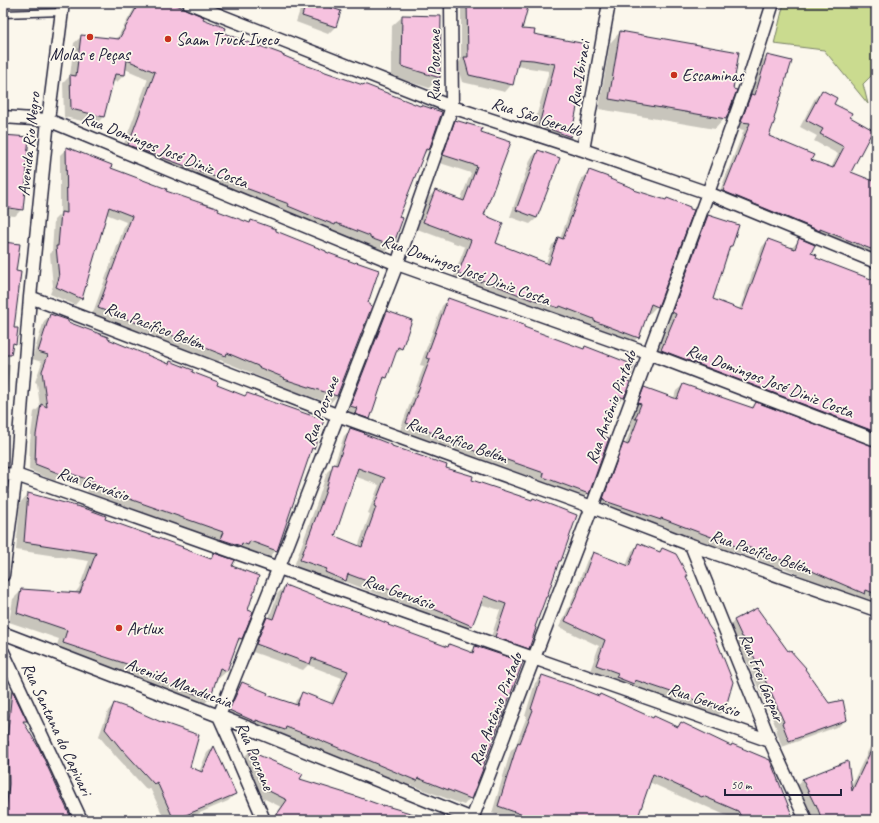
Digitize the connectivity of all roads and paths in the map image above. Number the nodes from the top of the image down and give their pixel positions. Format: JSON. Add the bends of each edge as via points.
{"nodes":[{"id":1,"x":189,"y":3,"type":"edge"},
{"id":2,"x":451,"y":3,"type":"edge"},
{"id":3,"x":609,"y":3,"type":"edge"},
{"id":4,"x":773,"y":3,"type":"edge"},
{"id":5,"x":63,"y":8,"type":"edge"},
{"id":6,"x":3,"y":14,"type":"edge"},
{"id":7,"x":452,"y":107,"type":"junction"},
{"id":8,"x":3,"y":117,"type":"edge"},
{"id":9,"x":48,"y":120,"type":"junction"},
{"id":10,"x":583,"y":150,"type":"junction"},
{"id":11,"x":708,"y":193,"type":"junction"},
{"id":12,"x":876,"y":262,"type":"edge"},
{"id":13,"x":397,"y":264,"type":"junction"},
{"id":14,"x":30,"y":297,"type":"junction"},
{"id":15,"x":648,"y":353,"type":"junction"},
{"id":16,"x":337,"y":415,"type":"junction"},
{"id":17,"x":876,"y":440,"type":"edge"},
{"id":18,"x":3,"y":474,"type":"edge"},
{"id":19,"x":16,"y":475,"type":"junction"},
{"id":20,"x":592,"y":507,"type":"junction"},
{"id":21,"x":690,"y":545,"type":"junction"},
{"id":22,"x":279,"y":567,"type":"junction"},
{"id":23,"x":3,"y":575,"type":"edge"},
{"id":24,"x":876,"y":610,"type":"edge"},
{"id":25,"x":3,"y":634,"type":"edge"},
{"id":26,"x":3,"y":652,"type":"edge"},
{"id":27,"x":534,"y":659,"type":"junction"},
{"id":28,"x":219,"y":716,"type":"junction"},
{"id":29,"x":770,"y":741,"type":"junction"},
{"id":30,"x":452,"y":815,"type":"edge"},
{"id":31,"x":474,"y":819,"type":"edge"},
{"id":32,"x":81,"y":820,"type":"edge"},
{"id":33,"x":264,"y":820,"type":"edge"},
{"id":34,"x":806,"y":820,"type":"edge"}],
"edges":[{"from":1,"to":7,"type":"street","name":"Rua São Geraldo"},
{"from":2,"to":7,"type":"street","name":"Rua Pocrane"},
{"from":3,"to":10,"type":"street","name":"Rua Ibiraci"},
{"from":4,"to":11,"type":"street","name":"Rua Antônio Pintado"},
{"from":5,"to":6,"type":"lane"},
{"from":5,"to":9,"type":"street","name":"Avenida Rio Negro"},
{"from":7,"to":10,"type":"street","name":"Rua São Geraldo"},
{"from":7,"to":13,"type":"street","name":"Rua Pocrane"},
{"from":8,"to":9,"type":"street","name":"Rua Domingos José Diniz Costa"},
{"from":9,"to":13,"type":"street","name":"Rua Domingos José Diniz Costa"},
{"from":9,"to":14,"type":"street","name":"Avenida Rio Negro"},
{"from":10,"to":11,"type":"street","name":"Rua São Geraldo"},
{"from":11,"to":12,"type":"street","name":"Rua São Geraldo"},
{"from":11,"to":15,"type":"street","name":"Rua Antônio Pintado"},
{"from":13,"to":15,"type":"street","name":"Rua Domingos José Diniz Costa"},
{"from":13,"to":16,"type":"street","name":"Rua Pocrane"},
{"from":14,"to":16,"type":"street","name":"Rua Pacífico Belém"},
{"from":14,"to":19,"type":"street","name":"Avenida Rio Negro"},
{"from":15,"to":17,"type":"street","name":"Rua Domingos José Diniz Costa"},
{"from":15,"to":20,"type":"street","name":"Rua Antônio Pintado"},
{"from":16,"to":20,"type":"street","name":"Rua Pacífico Belém"},
{"from":16,"to":22,"type":"street","name":"Rua Pocrane"},
{"from":18,"to":19,"type":"street","name":"Rua Gervásio"},
{"from":19,"to":22,"type":"street","name":"Rua Gervásio"},
{"from":19,"to":23,"type":"street","name":"Avenida Rio Negro"},
{"from":20,"to":21,"type":"street","name":"Rua Pacífico Belém"},
{"from":20,"to":27,"type":"street","name":"Rua Antônio Pintado"},
{"from":21,"to":24,"type":"street","name":"Rua Pacífico Belém"},
{"from":21,"to":29,"type":"street","name":"Rua Frei Gaspar"},
{"from":22,"to":27,"type":"street","name":"Rua Gervásio"},
{"from":22,"to":28,"type":"street","name":"Rua Pocrane"},
{"from":25,"to":28,"type":"street","name":"Avenida Manducaia"},
{"from":26,"to":32,"type":"street","name":"Rua Santana do Capivari"},
{"from":27,"to":29,"type":"street","name":"Rua Gervásio"},
{"from":27,"to":31,"type":"street","name":"Rua Antônio Pintado"},
{"from":28,"to":30,"type":"street","name":"Avenida Manducaia"},
{"from":28,"to":33,"type":"street","name":"Rua Pocrane"},
{"from":29,"to":34,"type":"street","name":"Rua Frei Gaspar"},
{"from":30,"to":31,"type":"street","name":"Avenida Manducaia"}]}
